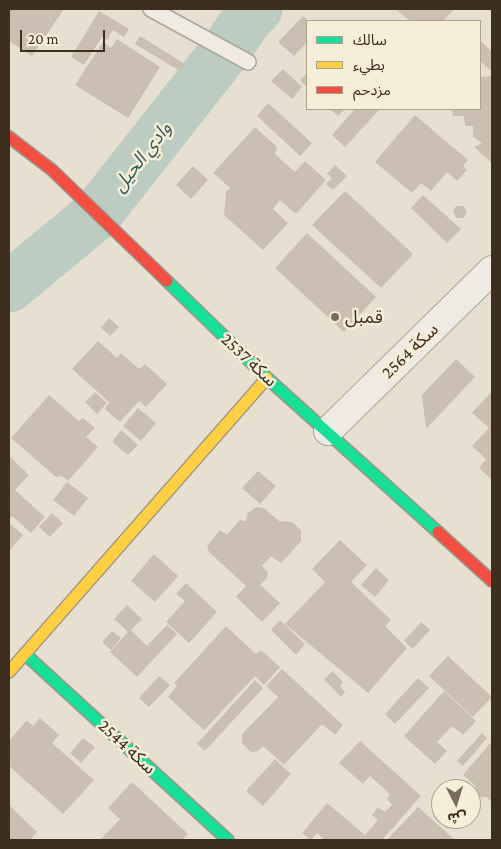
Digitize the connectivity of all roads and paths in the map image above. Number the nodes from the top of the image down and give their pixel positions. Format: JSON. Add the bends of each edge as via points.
{"nodes":[{"id":1,"x":151,"y":9,"type":"edge"},
{"id":2,"x":248,"y":62,"type":"dead end"},
{"id":3,"x":9,"y":137,"type":"edge"},
{"id":4,"x":492,"y":270,"type":"edge"},
{"id":5,"x":267,"y":378,"type":"junction"},
{"id":6,"x":328,"y":431,"type":"junction"},
{"id":7,"x":492,"y":581,"type":"edge"},
{"id":8,"x":25,"y":654,"type":"junction"},
{"id":9,"x":9,"y":672,"type":"edge"},
{"id":10,"x":228,"y":840,"type":"edge"}],
"edges":[{"from":1,"to":2,"type":"lane"},
{"from":3,"to":5,"type":"street","name":"سكة 2537","via":[[52,170]]},
{"from":4,"to":6,"type":"street","name":"سكة 2564"},
{"from":5,"to":6,"type":"street","name":"سكة 2537"},
{"from":5,"to":8,"type":"street"},
{"from":6,"to":7,"type":"street","name":"سكة 2537"},
{"from":8,"to":9,"type":"street"},
{"from":8,"to":10,"type":"street","name":"سكة 2544"}]}
